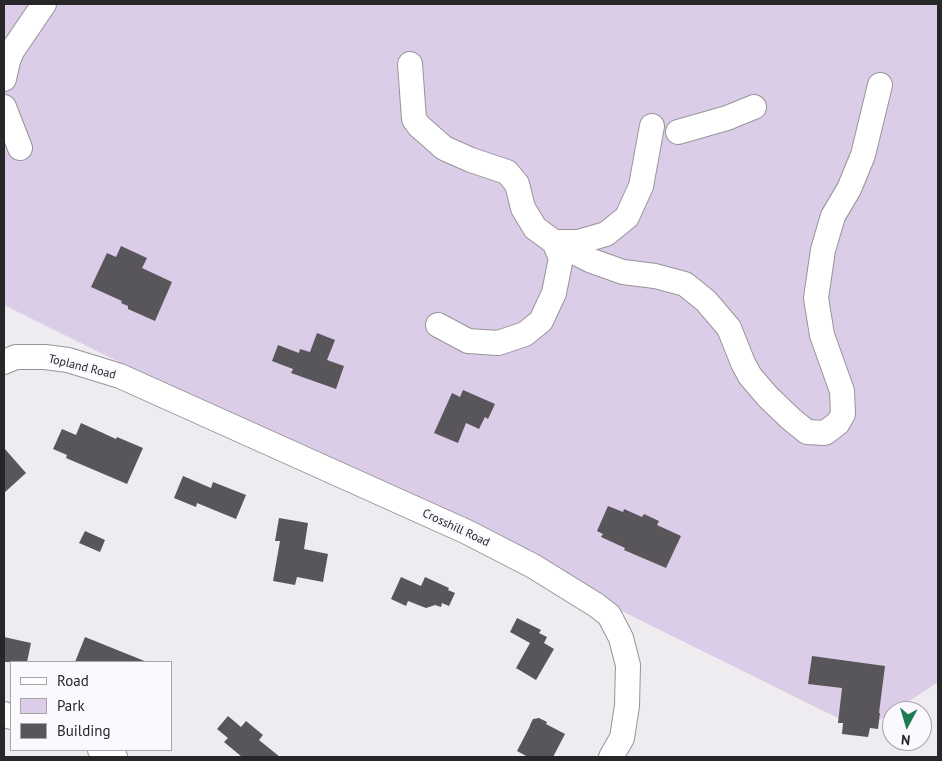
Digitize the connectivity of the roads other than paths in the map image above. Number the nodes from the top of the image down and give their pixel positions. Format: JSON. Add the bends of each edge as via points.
{"nodes":[{"id":1,"x":44,"y":4,"type":"edge"},
{"id":2,"x":410,"y":64,"type":"dead end"},
{"id":3,"x":4,"y":79,"type":"edge"},
{"id":4,"x":880,"y":84,"type":"dead end"},
{"id":5,"x":4,"y":107,"type":"edge"},
{"id":6,"x":754,"y":107,"type":"dead end"},
{"id":7,"x":652,"y":126,"type":"dead end"},
{"id":8,"x":678,"y":132,"type":"dead end"},
{"id":9,"x":20,"y":148,"type":"dead end"},
{"id":10,"x":554,"y":242,"type":"junction"},
{"id":11,"x":438,"y":325,"type":"dead end"},
{"id":12,"x":4,"y":362,"type":"edge"},
{"id":13,"x":159,"y":393,"type":"joint"},
{"id":14,"x":102,"y":751,"type":"edge"},
{"id":15,"x":115,"y":757,"type":"edge"},
{"id":16,"x":611,"y":757,"type":"edge"}],
"edges":[{"from":1,"to":3,"type":"street","via":[[12,51]]},
{"from":2,"to":10,"type":"street","via":[[414,119],[419,126],[444,148],[507,172],[517,184],[523,208],[535,228]]},
{"from":4,"to":10,"type":"street","via":[[863,155],[849,189],[832,216],[816,298],[822,335],[842,391],[843,414],[838,423],[825,433],[807,432],[768,397],[750,376],[729,328],[686,284],[623,272]]},
{"from":5,"to":9,"type":"street"},
{"from":6,"to":8,"type":"street"},
{"from":7,"to":10,"type":"street","via":[[641,186],[627,216],[606,234],[578,242]]},
{"from":10,"to":11,"type":"street","via":[[562,258],[554,293],[541,321],[525,334],[498,342],[468,340]]},
{"from":12,"to":13,"type":"street","name":"Topland Road","via":[[16,356],[68,360],[120,376]]},
{"from":13,"to":16,"type":"street","name":"Crosshill Road","via":[[475,536],[534,566],[609,615],[621,638],[628,665],[622,738]]},
{"from":14,"to":15,"type":"street"}]}
